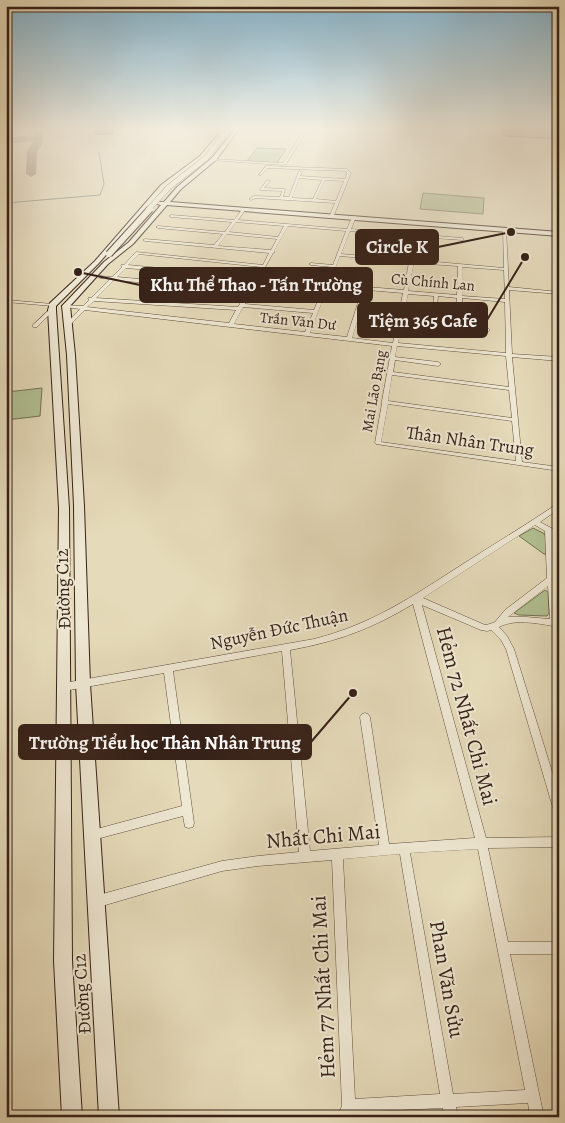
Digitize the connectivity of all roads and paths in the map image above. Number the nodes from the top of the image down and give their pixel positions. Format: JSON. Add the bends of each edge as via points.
{"nodes":[{"id":1,"x":170,"y":181,"type":"edge"},
{"id":2,"x":181,"y":181,"type":"edge"},
{"id":3,"x":186,"y":181,"type":"edge"},
{"id":4,"x":268,"y":181,"type":"dead end"},
{"id":5,"x":297,"y":181,"type":"edge"},
{"id":6,"x":323,"y":181,"type":"edge"},
{"id":7,"x":345,"y":181,"type":"edge"},
{"id":8,"x":281,"y":198,"type":"junction"},
{"id":9,"x":251,"y":199,"type":"dead end"},
{"id":10,"x":290,"y":199,"type":"junction"},
{"id":11,"x":314,"y":200,"type":"junction"},
{"id":12,"x":149,"y":202,"type":"junction"},
{"id":13,"x":338,"y":202,"type":"junction"},
{"id":14,"x":164,"y":203,"type":"junction"},
{"id":15,"x":244,"y":209,"type":"junction"},
{"id":16,"x":332,"y":215,"type":"junction"},
{"id":17,"x":171,"y":216,"type":"dead end"},
{"id":18,"x":354,"y":217,"type":"junction"},
{"id":19,"x":235,"y":221,"type":"junction"},
{"id":20,"x":287,"y":225,"type":"junction"},
{"id":21,"x":158,"y":227,"type":"dead end"},
{"id":22,"x":349,"y":230,"type":"junction"},
{"id":23,"x":505,"y":230,"type":"junction"},
{"id":24,"x":226,"y":233,"type":"junction"},
{"id":25,"x":559,"y":234,"type":"edge"},
{"id":26,"x":417,"y":236,"type":"junction"},
{"id":27,"x":280,"y":238,"type":"junction"},
{"id":28,"x":462,"y":239,"type":"dead end"},
{"id":29,"x":145,"y":240,"type":"dead end"},
{"id":30,"x":216,"y":246,"type":"junction"},
{"id":31,"x":273,"y":252,"type":"junction"},
{"id":32,"x":112,"y":254,"type":"junction"},
{"id":33,"x":338,"y":255,"type":"junction"},
{"id":34,"x":97,"y":262,"type":"junction"},
{"id":35,"x":411,"y":262,"type":"junction"},
{"id":36,"x":106,"y":263,"type":"junction"},
{"id":37,"x":310,"y":264,"type":"dead end"},
{"id":38,"x":123,"y":266,"type":"junction"},
{"id":39,"x":264,"y":266,"type":"junction"},
{"id":40,"x":334,"y":266,"type":"junction"},
{"id":41,"x":460,"y":266,"type":"junction"},
{"id":42,"x":506,"y":269,"type":"junction"},
{"id":43,"x":102,"y":277,"type":"dead end"},
{"id":44,"x":111,"y":278,"type":"junction"},
{"id":45,"x":257,"y":278,"type":"junction"},
{"id":46,"x":327,"y":285,"type":"junction"},
{"id":47,"x":364,"y":288,"type":"junction"},
{"id":48,"x":506,"y":288,"type":"junction"},
{"id":49,"x":250,"y":291,"type":"junction"},
{"id":50,"x":405,"y":292,"type":"junction"},
{"id":51,"x":558,"y":293,"type":"edge"},
{"id":52,"x":436,"y":295,"type":"junction"},
{"id":53,"x":459,"y":297,"type":"junction"},
{"id":54,"x":90,"y":299,"type":"junction"},
{"id":55,"x":6,"y":300,"type":"edge"},
{"id":56,"x":559,"y":300,"type":"edge"},
{"id":57,"x":507,"y":301,"type":"junction"},
{"id":58,"x":57,"y":307,"type":"junction"},
{"id":59,"x":240,"y":307,"type":"junction"},
{"id":60,"x":82,"y":309,"type":"junction"},
{"id":61,"x":316,"y":312,"type":"junction"},
{"id":62,"x":434,"y":319,"type":"dead end"},
{"id":63,"x":68,"y":324,"type":"junction"},
{"id":64,"x":35,"y":326,"type":"dead end"},
{"id":65,"x":230,"y":326,"type":"junction"},
{"id":66,"x":446,"y":326,"type":"dead end"},
{"id":67,"x":459,"y":327,"type":"junction"},
{"id":68,"x":487,"y":330,"type":"dead end"},
{"id":69,"x":307,"y":334,"type":"junction"},
{"id":70,"x":349,"y":338,"type":"junction"},
{"id":71,"x":395,"y":344,"type":"junction"},
{"id":72,"x":509,"y":356,"type":"junction"},
{"id":73,"x":393,"y":358,"type":"junction"},
{"id":74,"x":559,"y":359,"type":"edge"},
{"id":75,"x":438,"y":364,"type":"dead end"},
{"id":76,"x":390,"y":373,"type":"junction"},
{"id":77,"x":512,"y":389,"type":"junction"},
{"id":78,"x":384,"y":402,"type":"junction"},
{"id":79,"x":515,"y":420,"type":"junction"},
{"id":80,"x":378,"y":443,"type":"joint"},
{"id":81,"x":519,"y":463,"type":"junction"},
{"id":82,"x":559,"y":469,"type":"edge"},
{"id":83,"x":559,"y":506,"type":"edge"},
{"id":84,"x":535,"y":522,"type":"junction"},
{"id":85,"x":549,"y":530,"type":"junction"},
{"id":86,"x":559,"y":535,"type":"edge"},
{"id":87,"x":559,"y":544,"type":"edge"},
{"id":88,"x":550,"y":556,"type":"junction"},
{"id":89,"x":551,"y":579,"type":"junction"},
{"id":90,"x":416,"y":599,"type":"junction"},
{"id":91,"x":556,"y":623,"type":"edge"},
{"id":92,"x":495,"y":625,"type":"junction"},
{"id":93,"x":286,"y":647,"type":"junction"},
{"id":94,"x":168,"y":668,"type":"junction"},
{"id":95,"x":83,"y":684,"type":"junction"},
{"id":96,"x":64,"y":687,"type":"junction"},
{"id":97,"x":365,"y":717,"type":"dead end"},
{"id":98,"x":187,"y":810,"type":"junction"},
{"id":99,"x":559,"y":811,"type":"edge"},
{"id":100,"x":189,"y":823,"type":"dead end"},
{"id":101,"x":93,"y":835,"type":"junction"},
{"id":102,"x":559,"y":842,"type":"edge"},
{"id":103,"x":482,"y":843,"type":"junction"},
{"id":104,"x":404,"y":848,"type":"junction"},
{"id":105,"x":386,"y":849,"type":"junction"},
{"id":106,"x":337,"y":854,"type":"junction"},
{"id":107,"x":305,"y":857,"type":"junction"},
{"id":108,"x":95,"y":902,"type":"junction"},
{"id":109,"x":503,"y":948,"type":"junction"},
{"id":110,"x":559,"y":948,"type":"edge"},
{"id":111,"x":533,"y":1096,"type":"junction"},
{"id":112,"x":448,"y":1100,"type":"junction"},
{"id":113,"x":346,"y":1111,"type":"edge"},
{"id":114,"x":72,"y":1117,"type":"edge"},
{"id":115,"x":109,"y":1117,"type":"edge"},
{"id":116,"x":450,"y":1117,"type":"edge"},
{"id":117,"x":537,"y":1117,"type":"edge"}],
"edges":[{"from":1,"to":12,"type":"main road"},
{"from":2,"to":32,"type":"main road","bridge":true},
{"from":3,"to":14,"type":"main road"},
{"from":4,"to":8,"type":"street","via":[[261,189],[284,190]]},
{"from":5,"to":10,"type":"street"},
{"from":6,"to":11,"type":"street"},
{"from":7,"to":13,"type":"street"},
{"from":8,"to":9,"type":"street","via":[[254,196]]},
{"from":8,"to":10,"type":"street"},
{"from":10,"to":11,"type":"street"},
{"from":11,"to":13,"type":"street"},
{"from":12,"to":14,"type":"main road"},
{"from":12,"to":34,"type":"main road"},
{"from":13,"to":16,"type":"street"},
{"from":14,"to":15,"type":"main road"},
{"from":14,"to":36,"type":"main road","via":[[131,243]]},
{"from":15,"to":16,"type":"main road"},
{"from":15,"to":19,"type":"street"},
{"from":16,"to":18,"type":"main road"},
{"from":17,"to":19,"type":"street"},
{"from":18,"to":22,"type":"street"},
{"from":18,"to":23,"type":"main road"},
{"from":19,"to":20,"type":"street"},
{"from":19,"to":24,"type":"street"},
{"from":20,"to":22,"type":"street"},
{"from":20,"to":27,"type":"street"},
{"from":21,"to":24,"type":"street"},
{"from":22,"to":26,"type":"street"},
{"from":22,"to":33,"type":"street"},
{"from":23,"to":25,"type":"main road"},
{"from":23,"to":42,"type":"street"},
{"from":24,"to":27,"type":"street"},
{"from":24,"to":30,"type":"street"},
{"from":26,"to":28,"type":"street"},
{"from":26,"to":35,"type":"street","name":"Mai Lão Bạng"},
{"from":27,"to":31,"type":"street"},
{"from":29,"to":30,"type":"street"},
{"from":30,"to":31,"type":"street"},
{"from":31,"to":39,"type":"street"},
{"from":32,"to":34,"type":"main road"},
{"from":32,"to":36,"type":"main road"},
{"from":33,"to":35,"type":"street"},
{"from":33,"to":40,"type":"street"},
{"from":34,"to":58,"type":"main road"},
{"from":35,"to":41,"type":"street"},
{"from":35,"to":50,"type":"street","name":"Mai Lão Bạng"},
{"from":36,"to":58,"type":"main road"},
{"from":37,"to":40,"type":"street"},
{"from":38,"to":39,"type":"street","via":[[138,253]]},
{"from":38,"to":44,"type":"street"},
{"from":38,"to":45,"type":"street"},
{"from":39,"to":45,"type":"street"},
{"from":40,"to":46,"type":"street"},
{"from":41,"to":42,"type":"street"},
{"from":41,"to":53,"type":"street"},
{"from":42,"to":48,"type":"street"},
{"from":43,"to":44,"type":"street"},
{"from":44,"to":49,"type":"street"},
{"from":44,"to":54,"type":"street"},
{"from":45,"to":49,"type":"street"},
{"from":46,"to":47,"type":"street","name":"Cù Chính Lan"},
{"from":46,"to":61,"type":"street"},
{"from":47,"to":50,"type":"street","name":"Cù Chính Lan"},
{"from":47,"to":70,"type":"street"},
{"from":48,"to":51,"type":"street"},
{"from":48,"to":57,"type":"street"},
{"from":49,"to":59,"type":"street"},
{"from":50,"to":52,"type":"street","name":"Cù Chính Lan"},
{"from":50,"to":71,"type":"street","name":"Mai Lão Bạng"},
{"from":51,"to":56,"type":"street"},
{"from":52,"to":53,"type":"street","name":"Cù Chính Lan"},
{"from":52,"to":62,"type":"street"},
{"from":53,"to":57,"type":"street","name":"Cù Chính Lan"},
{"from":53,"to":67,"type":"street"},
{"from":54,"to":59,"type":"street"},
{"from":54,"to":60,"type":"street"},
{"from":55,"to":58,"type":"street","name":"Trần Văn Dư"},
{"from":57,"to":72,"type":"street"},
{"from":58,"to":60,"type":"street","name":"Trần Văn Dư"},
{"from":58,"to":63,"type":"main road","name":"Đường C12"},
{"from":58,"to":64,"type":"street"},
{"from":58,"to":96,"type":"main road","name":"Đường C12","via":[[64,508]]},
{"from":59,"to":61,"type":"street"},
{"from":59,"to":65,"type":"street"},
{"from":60,"to":63,"type":"street"},
{"from":60,"to":65,"type":"street","name":"Trần Văn Dư"},
{"from":61,"to":69,"type":"street"},
{"from":63,"to":95,"type":"main road","name":"Đường C12","via":[[79,506]]},
{"from":65,"to":69,"type":"street","name":"Trần Văn Dư"},
{"from":66,"to":67,"type":"street"},
{"from":67,"to":68,"type":"street"},
{"from":69,"to":70,"type":"street","name":"Trần Văn Dư"},
{"from":70,"to":71,"type":"street","name":"Trần Văn Dư"},
{"from":71,"to":72,"type":"street","name":"Trần Văn Dư"},
{"from":71,"to":73,"type":"street","name":"Mai Lão Bạng"},
{"from":72,"to":74,"type":"street","name":"Trần Văn Dư"},
{"from":72,"to":77,"type":"street"},
{"from":73,"to":75,"type":"street"},
{"from":73,"to":76,"type":"street","name":"Mai Lão Bạng"},
{"from":76,"to":77,"type":"street"},
{"from":76,"to":78,"type":"street","name":"Mai Lão Bạng"},
{"from":77,"to":79,"type":"street"},
{"from":78,"to":79,"type":"street"},
{"from":78,"to":80,"type":"street","name":"Mai Lão Bạng"},
{"from":79,"to":81,"type":"street"},
{"from":80,"to":81,"type":"street","name":"Thân Nhân Trung"},
{"from":81,"to":82,"type":"street","name":"Thân Nhân Trung"},
{"from":83,"to":84,"type":"street","name":"Nguyễn Đức Thuận"},
{"from":84,"to":85,"type":"street"},
{"from":84,"to":90,"type":"street","name":"Nguyễn Đức Thuận"},
{"from":85,"to":86,"type":"street"},
{"from":85,"to":88,"type":"street"},
{"from":87,"to":88,"type":"street","via":[[552,548]]},
{"from":88,"to":89,"type":"street"},
{"from":89,"to":91,"type":"street"},
{"from":89,"to":92,"type":"street"},
{"from":90,"to":92,"type":"street","via":[[479,626]]},
{"from":90,"to":93,"type":"street","name":"Nguyễn Đức Thuận","via":[[350,633]]},
{"from":90,"to":103,"type":"street","name":"Hẻm 72 Nhất Chi Mai"},
{"from":91,"to":92,"type":"street","via":[[517,620]]},
{"from":92,"to":99,"type":"street","via":[[510,649]]},
{"from":93,"to":94,"type":"street","name":"Nguyễn Đức Thuận"},
{"from":93,"to":107,"type":"street"},
{"from":94,"to":95,"type":"street","name":"Nguyễn Đức Thuận"},
{"from":94,"to":98,"type":"street"},
{"from":95,"to":96,"type":"street","name":"Nguyễn Đức Thuận"},
{"from":95,"to":101,"type":"main road","name":"Đường C12"},
{"from":96,"to":114,"type":"main road","name":"Đường C12","via":[[63,961]]},
{"from":97,"to":105,"type":"street"},
{"from":98,"to":100,"type":"street"},
{"from":98,"to":101,"type":"street"},
{"from":101,"to":108,"type":"main road","name":"Đường C12"},
{"from":102,"to":103,"type":"street","name":"Nhất Chi Mai"},
{"from":103,"to":104,"type":"street","name":"Nhất Chi Mai"},
{"from":103,"to":109,"type":"street","name":"Hẻm 72 Nhất Chi Mai"},
{"from":104,"to":105,"type":"street","name":"Nhất Chi Mai"},
{"from":104,"to":112,"type":"street","name":"Phan Văn Sửu"},
{"from":105,"to":106,"type":"street","name":"Nhất Chi Mai"},
{"from":106,"to":107,"type":"street","name":"Nhất Chi Mai"},
{"from":106,"to":113,"type":"street","name":"Hẻm 77 Nhất Chi Mai"},
{"from":107,"to":108,"type":"street","name":"Nhất Chi Mai","via":[[222,866]]},
{"from":108,"to":115,"type":"main road","name":"Đường C12"},
{"from":109,"to":110,"type":"street"},
{"from":109,"to":111,"type":"street","name":"Hẻm 72 Nhất Chi Mai"},
{"from":111,"to":112,"type":"street"},
{"from":111,"to":117,"type":"street","name":"Hẻm 72 Nhất Chi Mai"},
{"from":112,"to":113,"type":"street"},
{"from":112,"to":116,"type":"street","name":"Phan Văn Sửu"}]}
